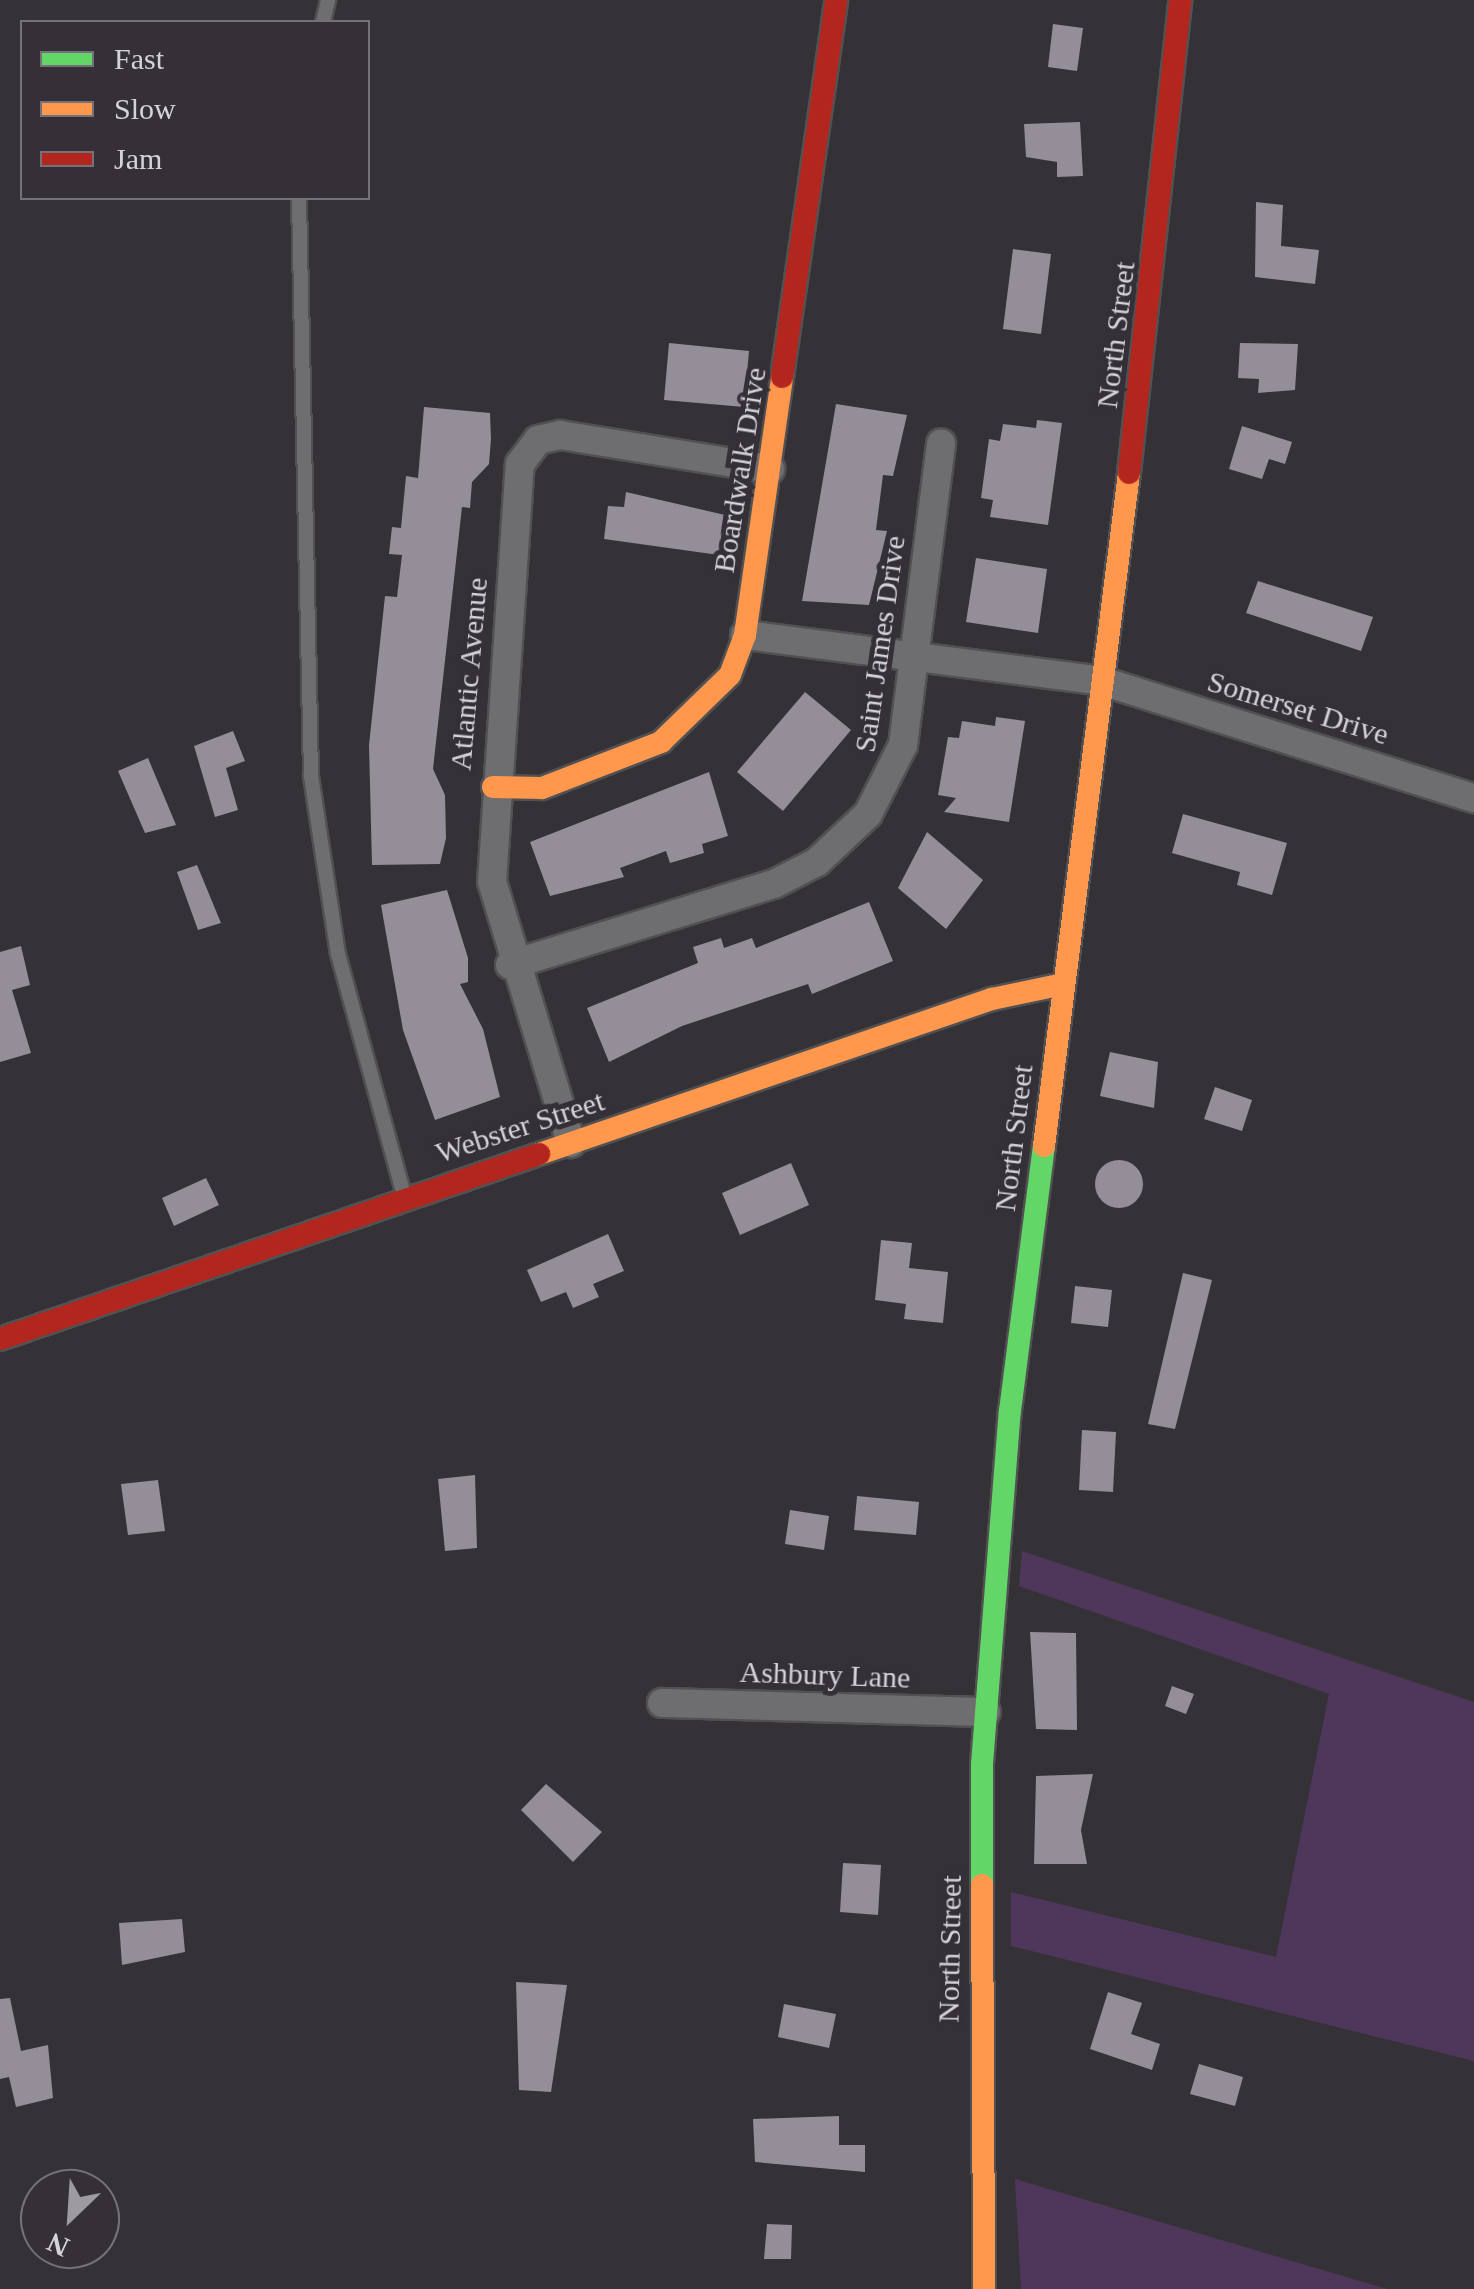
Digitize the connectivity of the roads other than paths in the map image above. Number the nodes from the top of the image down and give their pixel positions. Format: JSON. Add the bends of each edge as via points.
{"nodes":[{"id":1,"x":836,"y":0,"type":"edge"},
{"id":2,"x":1180,"y":0,"type":"edge"},
{"id":3,"x":299,"y":200,"type":"edge"},
{"id":4,"x":941,"y":442,"type":"dead end"},
{"id":5,"x":770,"y":469,"type":"junction"},
{"id":6,"x":745,"y":635,"type":"junction"},
{"id":7,"x":914,"y":657,"type":"junction"},
{"id":8,"x":1102,"y":681,"type":"junction"},
{"id":9,"x":493,"y":787,"type":"junction"},
{"id":10,"x":1474,"y":798,"type":"edge"},
{"id":11,"x":510,"y":965,"type":"junction"},
{"id":12,"x":1063,"y":984,"type":"junction"},
{"id":13,"x":571,"y":1143,"type":"junction"},
{"id":14,"x":404,"y":1196,"type":"junction"},
{"id":15,"x":0,"y":1338,"type":"edge"},
{"id":16,"x":662,"y":1703,"type":"dead end"},
{"id":17,"x":986,"y":1712,"type":"junction"},
{"id":18,"x":984,"y":2289,"type":"edge"}],
"edges":[{"from":1,"to":5,"type":"main road","name":"Boardwalk Drive"},
{"from":2,"to":8,"type":"main road","name":"North Street"},
{"from":3,"to":14,"type":"lane","via":[[311,776],[338,954]]},
{"from":4,"to":7,"type":"street","name":"Saint James Drive"},
{"from":5,"to":6,"type":"main road","name":"Boardwalk Drive"},
{"from":5,"to":9,"type":"street","name":"Atlantic Avenue","via":[[560,435],[530,448],[518,472]]},
{"from":6,"to":7,"type":"street","name":"Somerset Drive"},
{"from":6,"to":9,"type":"main road","name":"Boardwalk Drive","via":[[711,702],[661,742],[542,788]]},
{"from":7,"to":8,"type":"street","name":"Somerset Drive"},
{"from":7,"to":11,"type":"street","name":"Saint James Drive","via":[[895,770],[868,814],[817,862],[774,884]]},
{"from":8,"to":10,"type":"street","name":"Somerset Drive"},
{"from":8,"to":12,"type":"main road","name":"North Street"},
{"from":9,"to":11,"type":"street","name":"Atlantic Avenue","via":[[492,882]]},
{"from":11,"to":13,"type":"street","name":"Atlantic Avenue"},
{"from":12,"to":13,"type":"main road","name":"Webster Street","via":[[992,999]]},
{"from":12,"to":17,"type":"main road","name":"North Street","via":[[1010,1411]]},
{"from":13,"to":14,"type":"main road","name":"Webster Street"},
{"from":14,"to":15,"type":"main road","name":"Webster Street"},
{"from":16,"to":17,"type":"street","name":"Ashbury Lane"},
{"from":17,"to":18,"type":"main road","name":"North Street"}]}
